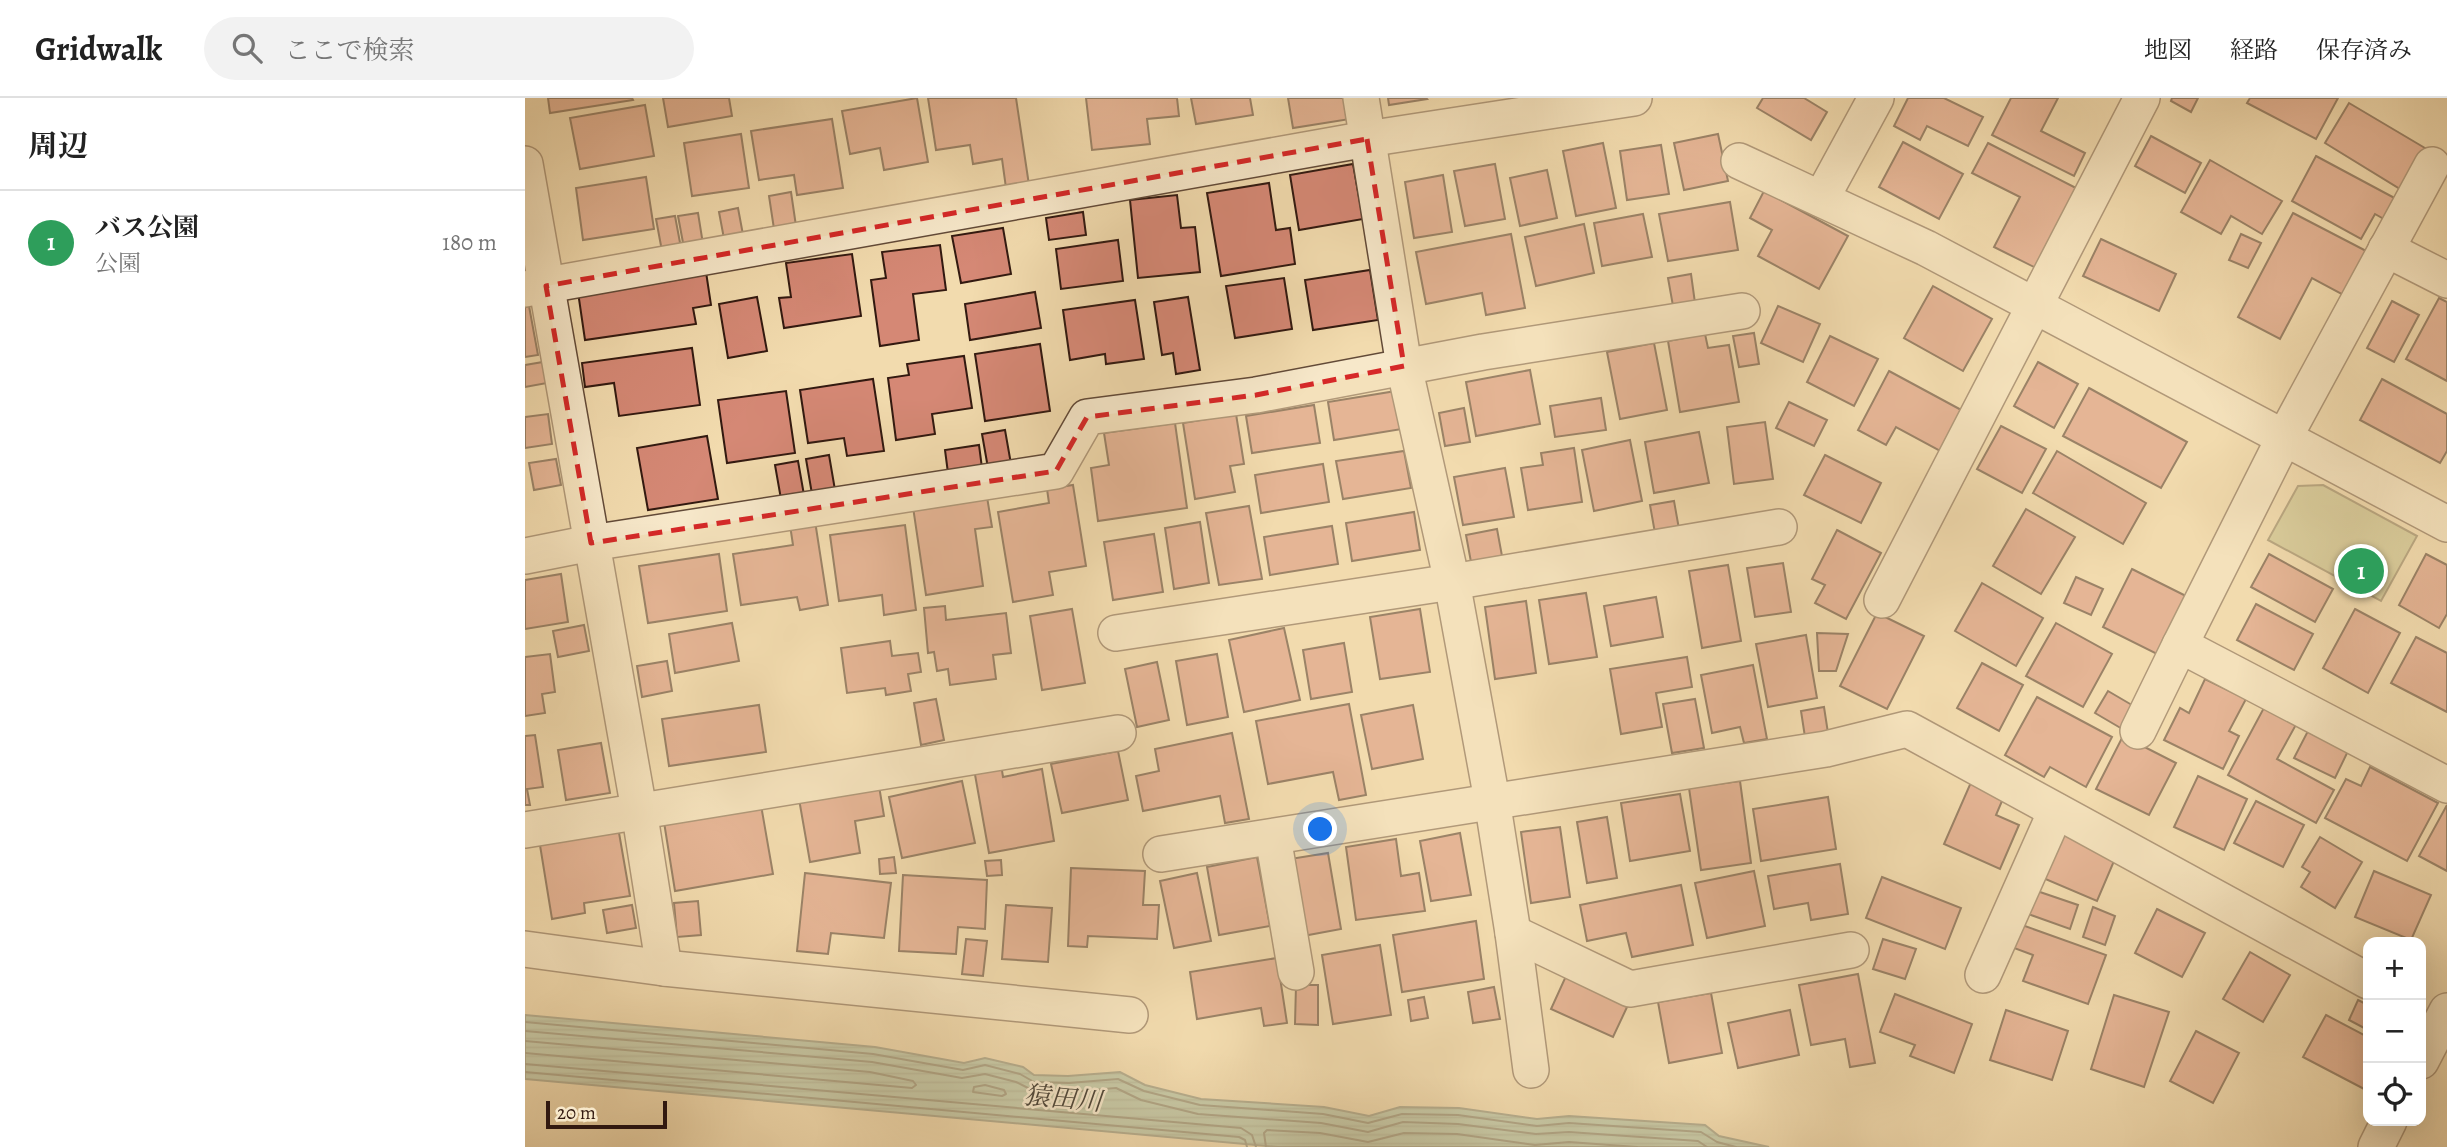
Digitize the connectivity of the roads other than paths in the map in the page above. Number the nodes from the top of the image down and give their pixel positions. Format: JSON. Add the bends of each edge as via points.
{"nodes":[{"id":1,"x":1361,"y":98,"type":"edge"},
{"id":2,"x":1634,"y":98,"type":"edge"},
{"id":3,"x":1876,"y":98,"type":"edge"},
{"id":4,"x":2143,"y":98,"type":"edge"},
{"id":5,"x":1367,"y":139,"type":"junction"},
{"id":6,"x":1739,"y":161,"type":"dead end"},
{"id":7,"x":525,"y":163,"type":"edge"},
{"id":8,"x":2432,"y":165,"type":"dead end"},
{"id":9,"x":1821,"y":199,"type":"junction"},
{"id":10,"x":2386,"y":249,"type":"junction"},
{"id":11,"x":2447,"y":280,"type":"edge"},
{"id":12,"x":535,"y":287,"type":"edge"},
{"id":13,"x":2035,"y":306,"type":"junction"},
{"id":14,"x":1742,"y":311,"type":"dead end"},
{"id":15,"x":1404,"y":366,"type":"junction"},
{"id":16,"x":2284,"y":438,"type":"junction"},
{"id":17,"x":2447,"y":524,"type":"edge"},
{"id":18,"x":1779,"y":527,"type":"dead end"},
{"id":19,"x":591,"y":544,"type":"junction"},
{"id":20,"x":525,"y":556,"type":"edge"},
{"id":21,"x":1452,"y":582,"type":"junction"},
{"id":22,"x":1882,"y":600,"type":"dead end"},
{"id":23,"x":1116,"y":633,"type":"dead end"},
{"id":24,"x":2180,"y":645,"type":"junction"},
{"id":25,"x":2138,"y":731,"type":"dead end"},
{"id":26,"x":1118,"y":733,"type":"dead end"},
{"id":27,"x":2447,"y":785,"type":"edge"},
{"id":28,"x":1492,"y":800,"type":"junction"},
{"id":29,"x":639,"y":810,"type":"junction"},
{"id":30,"x":2056,"y":811,"type":"junction"},
{"id":31,"x":525,"y":830,"type":"edge"},
{"id":32,"x":1273,"y":837,"type":"junction"},
{"id":33,"x":1161,"y":854,"type":"dead end"},
{"id":34,"x":1513,"y":933,"type":"junction"},
{"id":35,"x":525,"y":949,"type":"edge"},
{"id":36,"x":1851,"y":950,"type":"dead end"},
{"id":37,"x":664,"y":968,"type":"junction"},
{"id":38,"x":1296,"y":972,"type":"dead end"},
{"id":39,"x":1983,"y":975,"type":"dead end"},
{"id":40,"x":2363,"y":978,"type":"edge"},
{"id":41,"x":2437,"y":1013,"type":"edge"},
{"id":42,"x":1130,"y":1015,"type":"dead end"},
{"id":43,"x":2426,"y":1046,"type":"edge"},
{"id":44,"x":1531,"y":1070,"type":"dead end"}],
"edges":[{"from":1,"to":5,"type":"street"},
{"from":2,"to":5,"type":"street"},
{"from":3,"to":9,"type":"street"},
{"from":4,"to":13,"type":"street"},
{"from":5,"to":12,"type":"street"},
{"from":5,"to":15,"type":"street"},
{"from":6,"to":9,"type":"street"},
{"from":7,"to":12,"type":"street"},
{"from":8,"to":10,"type":"street"},
{"from":9,"to":13,"type":"street"},
{"from":10,"to":11,"type":"street"},
{"from":10,"to":16,"type":"street"},
{"from":12,"to":19,"type":"street"},
{"from":13,"to":16,"type":"street"},
{"from":13,"to":22,"type":"street"},
{"from":14,"to":15,"type":"street"},
{"from":15,"to":19,"type":"street","via":[[1256,395],[1087,417],[1056,471]]},
{"from":15,"to":21,"type":"street"},
{"from":16,"to":17,"type":"street"},
{"from":16,"to":24,"type":"street"},
{"from":18,"to":21,"type":"street"},
{"from":19,"to":20,"type":"street"},
{"from":19,"to":29,"type":"street"},
{"from":21,"to":23,"type":"street"},
{"from":21,"to":28,"type":"street"},
{"from":24,"to":25,"type":"street"},
{"from":24,"to":27,"type":"street"},
{"from":26,"to":29,"type":"street"},
{"from":28,"to":30,"type":"street","via":[[1826,749],[1907,729]]},
{"from":28,"to":32,"type":"street"},
{"from":28,"to":34,"type":"street"},
{"from":29,"to":31,"type":"street"},
{"from":29,"to":37,"type":"street"},
{"from":30,"to":39,"type":"street"},
{"from":30,"to":40,"type":"street"},
{"from":32,"to":33,"type":"street"},
{"from":32,"to":38,"type":"street"},
{"from":34,"to":36,"type":"street","via":[[1630,989]]},
{"from":34,"to":44,"type":"street"},
{"from":35,"to":37,"type":"street"},
{"from":37,"to":42,"type":"street"},
{"from":41,"to":43,"type":"street"}]}
